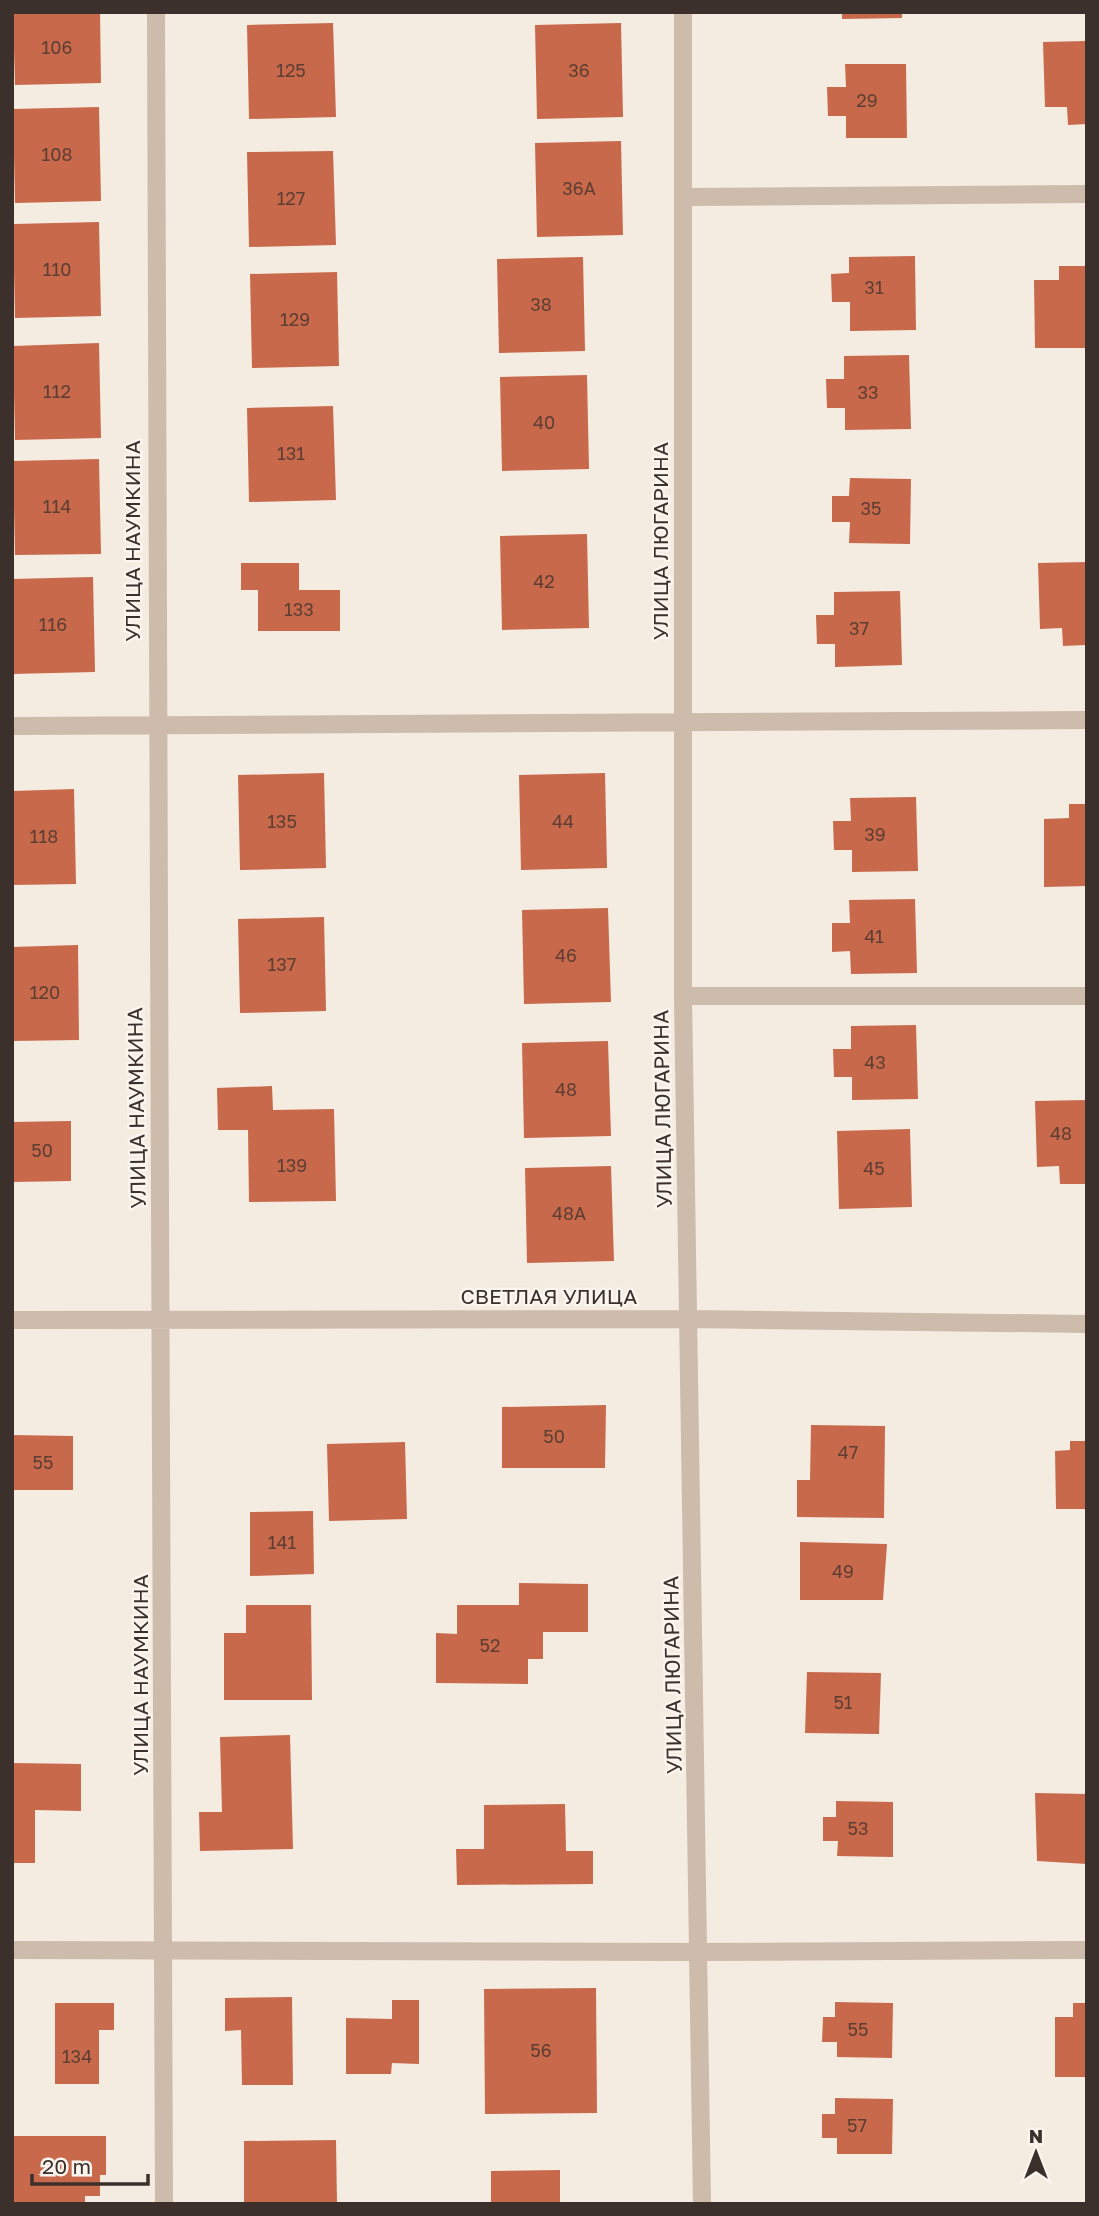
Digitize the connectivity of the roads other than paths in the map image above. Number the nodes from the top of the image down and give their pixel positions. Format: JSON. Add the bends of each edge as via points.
{"nodes":[{"id":1,"x":156,"y":12,"type":"edge"},
{"id":2,"x":683,"y":12,"type":"edge"},
{"id":3,"x":1087,"y":194,"type":"edge"},
{"id":4,"x":684,"y":197,"type":"junction"},
{"id":5,"x":1087,"y":720,"type":"edge"},
{"id":6,"x":684,"y":721,"type":"junction"},
{"id":7,"x":12,"y":726,"type":"edge"},
{"id":8,"x":156,"y":726,"type":"junction"},
{"id":9,"x":683,"y":996,"type":"junction"},
{"id":10,"x":1087,"y":996,"type":"edge"},
{"id":11,"x":690,"y":1319,"type":"junction"},
{"id":12,"x":12,"y":1320,"type":"edge"},
{"id":13,"x":162,"y":1321,"type":"junction"},
{"id":14,"x":1087,"y":1324,"type":"edge"},
{"id":15,"x":164,"y":1948,"type":"junction"},
{"id":16,"x":12,"y":1950,"type":"edge"},
{"id":17,"x":1087,"y":1950,"type":"edge"},
{"id":18,"x":700,"y":1952,"type":"junction"},
{"id":19,"x":164,"y":2204,"type":"edge"},
{"id":20,"x":702,"y":2204,"type":"edge"}],
"edges":[{"from":1,"to":8,"type":"street","name":"УЛИЦА НАУМКИНА"},
{"from":2,"to":4,"type":"street","name":"УЛИЦА ЛЮГАРИНА"},
{"from":3,"to":4,"type":"street"},
{"from":4,"to":6,"type":"street","name":"УЛИЦА ЛЮГАРИНА"},
{"from":5,"to":6,"type":"street"},
{"from":6,"to":8,"type":"street"},
{"from":6,"to":9,"type":"street","name":"УЛИЦА ЛЮГАРИНА"},
{"from":7,"to":8,"type":"street"},
{"from":8,"to":13,"type":"street","name":"УЛИЦА НАУМКИНА"},
{"from":9,"to":10,"type":"street"},
{"from":9,"to":11,"type":"street","name":"УЛИЦА ЛЮГАРИНА"},
{"from":11,"to":13,"type":"street","name":"СВЕТЛАЯ УЛИЦА"},
{"from":11,"to":14,"type":"street","name":"СВЕТЛАЯ УЛИЦА"},
{"from":11,"to":18,"type":"street","name":"УЛИЦА ЛЮГАРИНА"},
{"from":12,"to":13,"type":"street","name":"СВЕТЛАЯ УЛИЦА"},
{"from":13,"to":15,"type":"street","name":"УЛИЦА НАУМКИНА"},
{"from":15,"to":16,"type":"street"},
{"from":15,"to":18,"type":"street"},
{"from":15,"to":19,"type":"street","name":"УЛИЦА НАУМКИНА"},
{"from":17,"to":18,"type":"street"},
{"from":18,"to":20,"type":"street","name":"УЛИЦА ЛЮГАРИНА"}]}
